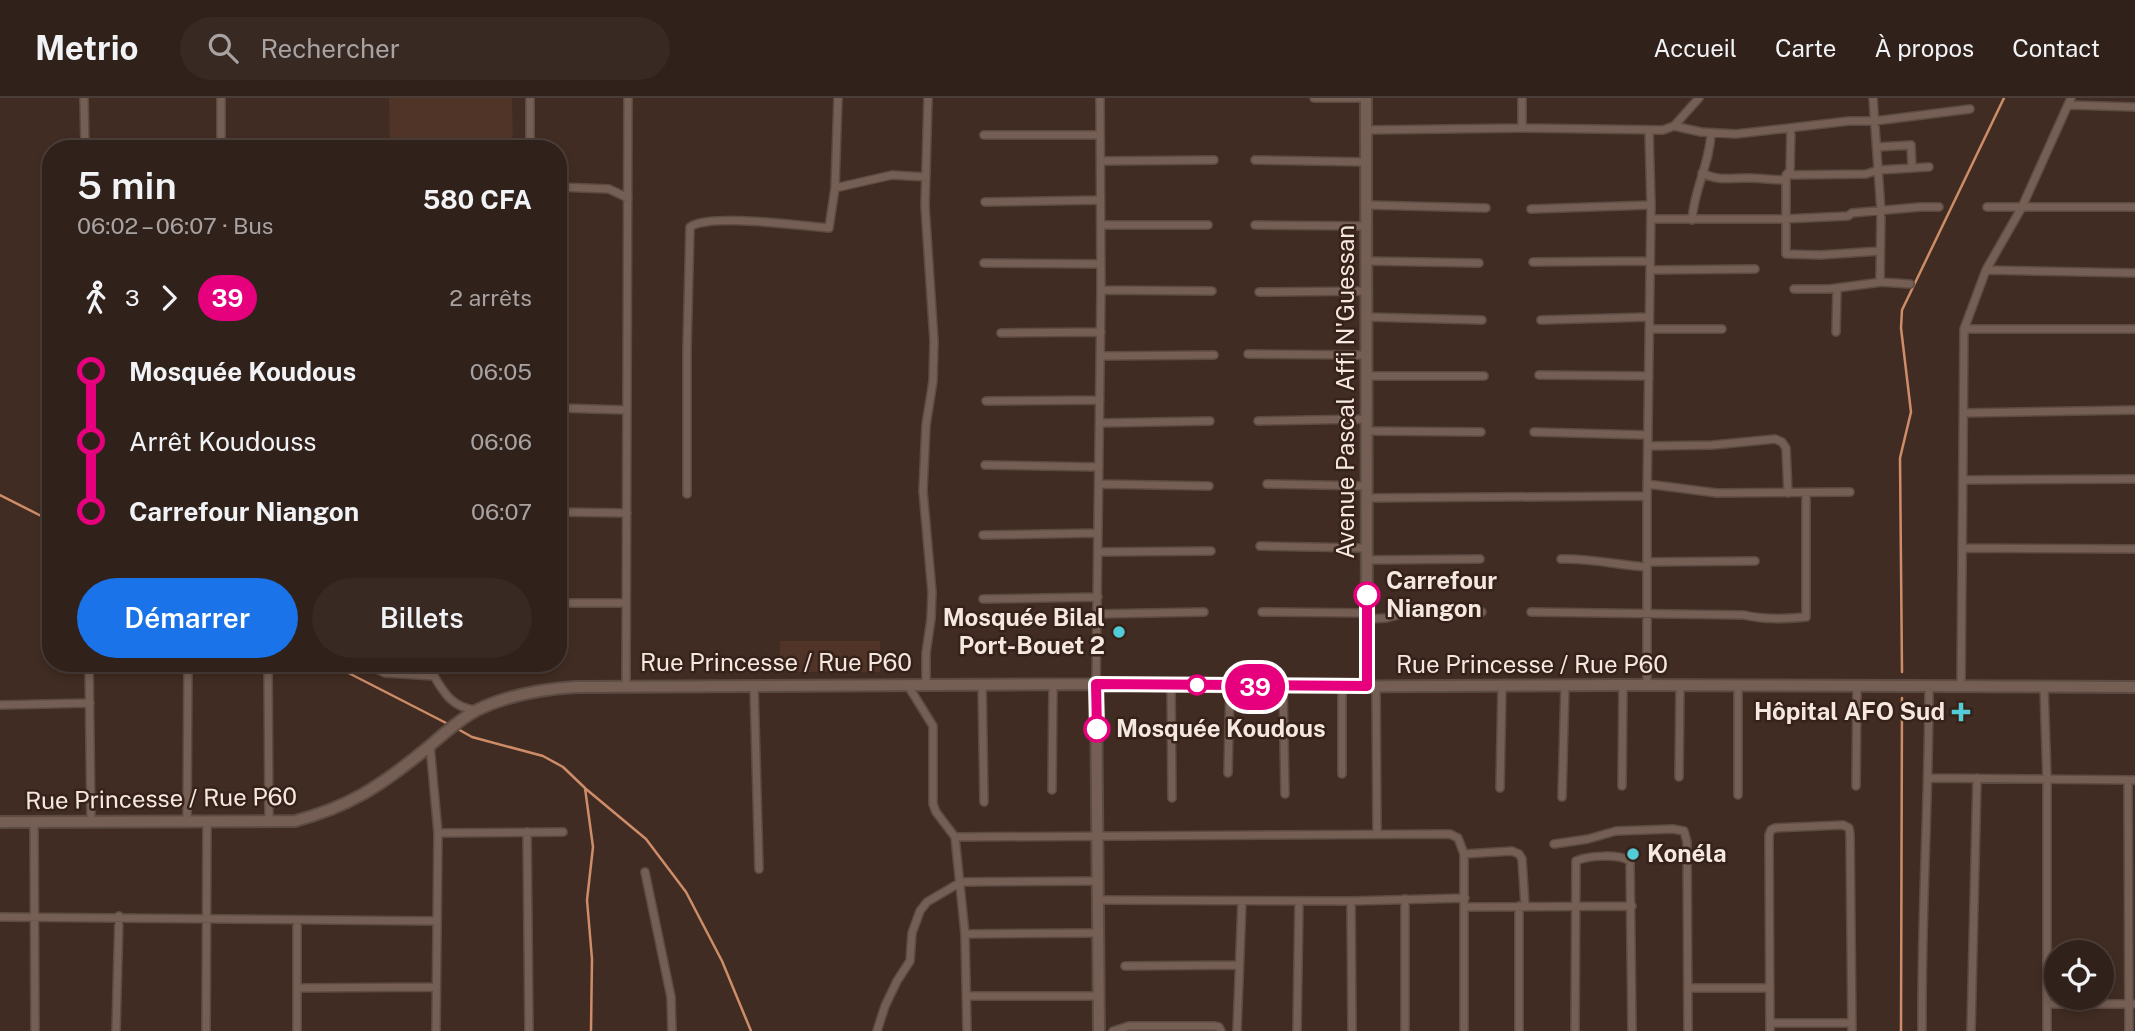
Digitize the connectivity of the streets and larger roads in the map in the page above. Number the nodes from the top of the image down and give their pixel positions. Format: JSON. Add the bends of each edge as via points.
{"nodes":[{"id":1,"x":84,"y":98,"type":"edge"},
{"id":2,"x":221,"y":98,"type":"edge"},
{"id":3,"x":530,"y":98,"type":"edge"},
{"id":4,"x":628,"y":98,"type":"edge"},
{"id":5,"x":838,"y":98,"type":"edge"},
{"id":6,"x":928,"y":98,"type":"edge"},
{"id":7,"x":1100,"y":98,"type":"edge"},
{"id":8,"x":1314,"y":98,"type":"edge"},
{"id":9,"x":1366,"y":98,"type":"edge"},
{"id":10,"x":1522,"y":98,"type":"edge"},
{"id":11,"x":1699,"y":98,"type":"edge"},
{"id":12,"x":1873,"y":98,"type":"edge"},
{"id":13,"x":2069,"y":102,"type":"edge"},
{"id":14,"x":2135,"y":107,"type":"edge"},
{"id":15,"x":1970,"y":109,"type":"dead end"},
{"id":16,"x":1875,"y":121,"type":"junction"},
{"id":17,"x":1674,"y":126,"type":"junction"},
{"id":18,"x":1522,"y":128,"type":"junction"},
{"id":19,"x":1791,"y":128,"type":"junction"},
{"id":20,"x":1367,"y":130,"type":"junction"},
{"id":21,"x":1649,"y":131,"type":"junction"},
{"id":22,"x":1711,"y":133,"type":"junction"},
{"id":23,"x":984,"y":135,"type":"dead end"},
{"id":24,"x":1100,"y":135,"type":"junction"},
{"id":25,"x":85,"y":140,"type":"edge"},
{"id":26,"x":221,"y":140,"type":"edge"},
{"id":27,"x":530,"y":140,"type":"edge"},
{"id":28,"x":1877,"y":147,"type":"junction"},
{"id":29,"x":1214,"y":160,"type":"dead end"},
{"id":30,"x":1255,"y":160,"type":"dead end"},
{"id":31,"x":1101,"y":162,"type":"junction"},
{"id":32,"x":1367,"y":162,"type":"junction"},
{"id":33,"x":1929,"y":167,"type":"dead end"},
{"id":34,"x":1912,"y":168,"type":"junction"},
{"id":35,"x":1879,"y":170,"type":"junction"},
{"id":36,"x":1702,"y":173,"type":"junction"},
{"id":37,"x":926,"y":177,"type":"junction"},
{"id":38,"x":1786,"y":178,"type":"junction"},
{"id":39,"x":567,"y":187,"type":"edge"},
{"id":40,"x":835,"y":188,"type":"junction"},
{"id":41,"x":628,"y":198,"type":"junction"},
{"id":42,"x":1100,"y":200,"type":"junction"},
{"id":43,"x":985,"y":202,"type":"dead end"},
{"id":44,"x":1367,"y":205,"type":"junction"},
{"id":45,"x":1651,"y":205,"type":"junction"},
{"id":46,"x":1939,"y":207,"type":"dead end"},
{"id":47,"x":1987,"y":207,"type":"dead end"},
{"id":48,"x":2022,"y":207,"type":"junction"},
{"id":49,"x":1486,"y":208,"type":"dead end"},
{"id":50,"x":2135,"y":208,"type":"edge"},
{"id":51,"x":1531,"y":209,"type":"dead end"},
{"id":52,"x":1881,"y":211,"type":"junction"},
{"id":53,"x":1651,"y":219,"type":"junction"},
{"id":54,"x":1785,"y":219,"type":"junction"},
{"id":55,"x":1692,"y":220,"type":"junction"},
{"id":56,"x":1101,"y":225,"type":"junction"},
{"id":57,"x":1208,"y":225,"type":"dead end"},
{"id":58,"x":1255,"y":225,"type":"dead end"},
{"id":59,"x":1367,"y":226,"type":"junction"},
{"id":60,"x":1880,"y":251,"type":"junction"},
{"id":61,"x":1367,"y":261,"type":"junction"},
{"id":62,"x":1650,"y":261,"type":"junction"},
{"id":63,"x":1534,"y":262,"type":"dead end"},
{"id":64,"x":984,"y":263,"type":"dead end"},
{"id":65,"x":1479,"y":263,"type":"dead end"},
{"id":66,"x":1101,"y":264,"type":"junction"},
{"id":67,"x":1755,"y":269,"type":"dead end"},
{"id":68,"x":1650,"y":270,"type":"junction"},
{"id":69,"x":1986,"y":270,"type":"junction"},
{"id":70,"x":2135,"y":273,"type":"edge"},
{"id":71,"x":1882,"y":282,"type":"junction"},
{"id":72,"x":1910,"y":284,"type":"dead end"},
{"id":73,"x":1837,"y":288,"type":"junction"},
{"id":74,"x":1794,"y":289,"type":"dead end"},
{"id":75,"x":1101,"y":290,"type":"junction"},
{"id":76,"x":1212,"y":291,"type":"dead end"},
{"id":77,"x":1367,"y":291,"type":"junction"},
{"id":78,"x":1259,"y":292,"type":"dead end"},
{"id":79,"x":1366,"y":317,"type":"junction"},
{"id":80,"x":1649,"y":317,"type":"junction"},
{"id":81,"x":1482,"y":320,"type":"dead end"},
{"id":82,"x":1541,"y":320,"type":"dead end"},
{"id":83,"x":1649,"y":329,"type":"junction"},
{"id":84,"x":1723,"y":329,"type":"dead end"},
{"id":85,"x":1964,"y":329,"type":"junction"},
{"id":86,"x":2135,"y":329,"type":"edge"},
{"id":87,"x":1101,"y":332,"type":"junction"},
{"id":88,"x":1836,"y":332,"type":"dead end"},
{"id":89,"x":1001,"y":333,"type":"dead end"},
{"id":90,"x":1248,"y":354,"type":"dead end"},
{"id":91,"x":1214,"y":355,"type":"dead end"},
{"id":92,"x":1366,"y":355,"type":"junction"},
{"id":93,"x":1101,"y":356,"type":"junction"},
{"id":94,"x":1539,"y":375,"type":"dead end"},
{"id":95,"x":1366,"y":376,"type":"junction"},
{"id":96,"x":1484,"y":376,"type":"dead end"},
{"id":97,"x":1648,"y":376,"type":"junction"},
{"id":98,"x":1100,"y":400,"type":"junction"},
{"id":99,"x":986,"y":401,"type":"dead end"},
{"id":100,"x":567,"y":408,"type":"edge"},
{"id":101,"x":627,"y":410,"type":"junction"},
{"id":102,"x":2135,"y":410,"type":"edge"},
{"id":103,"x":1964,"y":413,"type":"junction"},
{"id":104,"x":1366,"y":419,"type":"junction"},
{"id":105,"x":1210,"y":421,"type":"dead end"},
{"id":106,"x":1258,"y":421,"type":"dead end"},
{"id":107,"x":1100,"y":423,"type":"junction"},
{"id":108,"x":1366,"y":431,"type":"junction"},
{"id":109,"x":1481,"y":432,"type":"dead end"},
{"id":110,"x":1534,"y":432,"type":"dead end"},
{"id":111,"x":1648,"y":435,"type":"junction"},
{"id":112,"x":1648,"y":446,"type":"junction"},
{"id":113,"x":985,"y":465,"type":"dead end"},
{"id":114,"x":1099,"y":467,"type":"junction"},
{"id":115,"x":2135,"y":479,"type":"edge"},
{"id":116,"x":1965,"y":480,"type":"junction"},
{"id":117,"x":1099,"y":484,"type":"junction"},
{"id":118,"x":1266,"y":484,"type":"dead end"},
{"id":119,"x":1647,"y":484,"type":"junction"},
{"id":120,"x":1209,"y":486,"type":"dead end"},
{"id":121,"x":1367,"y":492,"type":"junction"},
{"id":122,"x":1850,"y":492,"type":"dead end"},
{"id":123,"x":1788,"y":493,"type":"junction"},
{"id":124,"x":1806,"y":493,"type":"junction"},
{"id":125,"x":687,"y":494,"type":"dead end"},
{"id":126,"x":1647,"y":496,"type":"junction"},
{"id":127,"x":567,"y":512,"type":"edge"},
{"id":128,"x":626,"y":513,"type":"junction"},
{"id":129,"x":1098,"y":533,"type":"junction"},
{"id":130,"x":983,"y":535,"type":"dead end"},
{"id":131,"x":1260,"y":546,"type":"dead end"},
{"id":132,"x":1367,"y":548,"type":"junction"},
{"id":133,"x":1964,"y":548,"type":"junction"},
{"id":134,"x":2135,"y":549,"type":"edge"},
{"id":135,"x":1211,"y":551,"type":"dead end"},
{"id":136,"x":1098,"y":552,"type":"junction"},
{"id":137,"x":1480,"y":559,"type":"dead end"},
{"id":138,"x":1561,"y":559,"type":"dead end"},
{"id":139,"x":1367,"y":560,"type":"junction"},
{"id":140,"x":1755,"y":561,"type":"dead end"},
{"id":141,"x":1647,"y":565,"type":"junction"},
{"id":142,"x":1098,"y":597,"type":"junction"},
{"id":143,"x":983,"y":599,"type":"dead end"},
{"id":144,"x":567,"y":603,"type":"edge"},
{"id":145,"x":626,"y":603,"type":"junction"},
{"id":146,"x":1203,"y":612,"type":"dead end"},
{"id":147,"x":1262,"y":612,"type":"dead end"},
{"id":148,"x":1482,"y":612,"type":"dead end"},
{"id":149,"x":1531,"y":612,"type":"dead end"},
{"id":150,"x":1647,"y":613,"type":"junction"},
{"id":151,"x":1097,"y":614,"type":"junction"},
{"id":152,"x":1367,"y":616,"type":"junction"},
{"id":153,"x":89,"y":672,"type":"edge"},
{"id":154,"x":188,"y":672,"type":"edge"},
{"id":155,"x":268,"y":672,"type":"edge"},
{"id":156,"x":383,"y":672,"type":"edge"},
{"id":157,"x":432,"y":672,"type":"edge"},
{"id":158,"x":434,"y":676,"type":"junction"},
{"id":159,"x":907,"y":684,"type":"junction"},
{"id":160,"x":926,"y":684,"type":"junction"},
{"id":161,"x":982,"y":684,"type":"junction"},
{"id":162,"x":1053,"y":684,"type":"junction"},
{"id":163,"x":1096,"y":684,"type":"junction"},
{"id":164,"x":626,"y":685,"type":"junction"},
{"id":165,"x":754,"y":685,"type":"junction"},
{"id":166,"x":1171,"y":685,"type":"junction"},
{"id":167,"x":1565,"y":685,"type":"junction"},
{"id":168,"x":1623,"y":685,"type":"junction"},
{"id":169,"x":1647,"y":685,"type":"junction"},
{"id":170,"x":1680,"y":685,"type":"junction"},
{"id":171,"x":1738,"y":685,"type":"junction"},
{"id":172,"x":1857,"y":685,"type":"junction"},
{"id":173,"x":1230,"y":686,"type":"junction"},
{"id":174,"x":1283,"y":686,"type":"junction"},
{"id":175,"x":1342,"y":686,"type":"junction"},
{"id":176,"x":1372,"y":686,"type":"junction"},
{"id":177,"x":1502,"y":686,"type":"junction"},
{"id":178,"x":1929,"y":686,"type":"junction"},
{"id":179,"x":1961,"y":686,"type":"junction"},
{"id":180,"x":2044,"y":687,"type":"junction"},
{"id":181,"x":2135,"y":687,"type":"edge"},
{"id":182,"x":90,"y":703,"type":"junction"},
{"id":183,"x":0,"y":705,"type":"edge"},
{"id":184,"x":477,"y":711,"type":"junction"},
{"id":185,"x":430,"y":745,"type":"junction"},
{"id":186,"x":1228,"y":774,"type":"dead end"},
{"id":187,"x":1342,"y":774,"type":"dead end"},
{"id":188,"x":1679,"y":777,"type":"dead end"},
{"id":189,"x":1929,"y":778,"type":"junction"},
{"id":190,"x":1977,"y":778,"type":"junction"},
{"id":191,"x":2048,"y":780,"type":"junction"},
{"id":192,"x":2131,"y":780,"type":"edge"},
{"id":193,"x":1622,"y":786,"type":"dead end"},
{"id":194,"x":1856,"y":786,"type":"dead end"},
{"id":195,"x":1500,"y":789,"type":"dead end"},
{"id":196,"x":1052,"y":790,"type":"dead end"},
{"id":197,"x":1285,"y":794,"type":"dead end"},
{"id":198,"x":1738,"y":795,"type":"dead end"},
{"id":199,"x":1562,"y":797,"type":"dead end"},
{"id":200,"x":1172,"y":799,"type":"dead end"},
{"id":201,"x":984,"y":802,"type":"dead end"},
{"id":202,"x":91,"y":821,"type":"junction"},
{"id":203,"x":187,"y":821,"type":"junction"},
{"id":204,"x":207,"y":821,"type":"junction"},
{"id":205,"x":0,"y":822,"type":"edge"},
{"id":206,"x":34,"y":822,"type":"junction"},
{"id":207,"x":269,"y":822,"type":"junction"},
{"id":208,"x":527,"y":832,"type":"junction"},
{"id":209,"x":563,"y":832,"type":"dead end"},
{"id":210,"x":438,"y":833,"type":"junction"},
{"id":211,"x":1377,"y":833,"type":"junction"},
{"id":212,"x":1098,"y":836,"type":"junction"},
{"id":213,"x":955,"y":837,"type":"junction"},
{"id":214,"x":1554,"y":844,"type":"dead end"},
{"id":215,"x":1464,"y":854,"type":"junction"},
{"id":216,"x":759,"y":869,"type":"dead end"},
{"id":217,"x":645,"y":872,"type":"dead end"},
{"id":218,"x":961,"y":881,"type":"junction"},
{"id":219,"x":1099,"y":881,"type":"junction"},
{"id":220,"x":1405,"y":899,"type":"junction"},
{"id":221,"x":1099,"y":900,"type":"junction"},
{"id":222,"x":1241,"y":901,"type":"junction"},
{"id":223,"x":1299,"y":901,"type":"junction"},
{"id":224,"x":1351,"y":901,"type":"junction"},
{"id":225,"x":1465,"y":902,"type":"junction"},
{"id":226,"x":1522,"y":906,"type":"junction"},
{"id":227,"x":1575,"y":906,"type":"junction"},
{"id":228,"x":1632,"y":906,"type":"junction"},
{"id":229,"x":34,"y":916,"type":"junction"},
{"id":230,"x":119,"y":916,"type":"junction"},
{"id":231,"x":0,"y":917,"type":"edge"},
{"id":232,"x":205,"y":918,"type":"junction"},
{"id":233,"x":297,"y":921,"type":"junction"},
{"id":234,"x":436,"y":921,"type":"junction"},
{"id":235,"x":1099,"y":933,"type":"junction"},
{"id":236,"x":965,"y":934,"type":"junction"},
{"id":237,"x":2048,"y":940,"type":"edge"},
{"id":238,"x":1125,"y":965,"type":"dead end"},
{"id":239,"x":1238,"y":965,"type":"junction"},
{"id":240,"x":435,"y":987,"type":"junction"},
{"id":241,"x":297,"y":988,"type":"junction"},
{"id":242,"x":1688,"y":988,"type":"junction"},
{"id":243,"x":1769,"y":988,"type":"junction"},
{"id":244,"x":968,"y":996,"type":"junction"},
{"id":245,"x":1099,"y":996,"type":"junction"},
{"id":246,"x":2114,"y":1004,"type":"edge"},
{"id":247,"x":2132,"y":1004,"type":"edge"},
{"id":248,"x":2048,"y":1010,"type":"edge"},
{"id":249,"x":1770,"y":1027,"type":"edge"},
{"id":250,"x":1852,"y":1027,"type":"edge"},
{"id":251,"x":1166,"y":1028,"type":"edge"},
{"id":252,"x":35,"y":1031,"type":"edge"},
{"id":253,"x":116,"y":1031,"type":"edge"},
{"id":254,"x":205,"y":1031,"type":"edge"},
{"id":255,"x":297,"y":1031,"type":"edge"},
{"id":256,"x":436,"y":1031,"type":"edge"},
{"id":257,"x":529,"y":1031,"type":"edge"},
{"id":258,"x":672,"y":1031,"type":"edge"},
{"id":259,"x":877,"y":1031,"type":"edge"},
{"id":260,"x":967,"y":1031,"type":"edge"},
{"id":261,"x":1099,"y":1031,"type":"edge"},
{"id":262,"x":1113,"y":1031,"type":"edge"},
{"id":263,"x":1221,"y":1031,"type":"edge"},
{"id":264,"x":1237,"y":1031,"type":"edge"},
{"id":265,"x":1297,"y":1031,"type":"edge"},
{"id":266,"x":1352,"y":1031,"type":"edge"},
{"id":267,"x":1405,"y":1031,"type":"edge"},
{"id":268,"x":1464,"y":1031,"type":"edge"},
{"id":269,"x":1519,"y":1031,"type":"edge"},
{"id":270,"x":1575,"y":1031,"type":"edge"},
{"id":271,"x":1632,"y":1031,"type":"edge"},
{"id":272,"x":1688,"y":1031,"type":"edge"},
{"id":273,"x":1922,"y":1031,"type":"edge"},
{"id":274,"x":1970,"y":1031,"type":"edge"},
{"id":275,"x":2047,"y":1031,"type":"edge"},
{"id":276,"x":2129,"y":1031,"type":"edge"}],
"edges":[{"from":1,"to":25,"type":"street"},
{"from":2,"to":26,"type":"street"},
{"from":3,"to":27,"type":"street"},
{"from":4,"to":41,"type":"street"},
{"from":5,"to":40,"type":"street"},
{"from":6,"to":37,"type":"street"},
{"from":7,"to":24,"type":"street"},
{"from":8,"to":9,"type":"street"},
{"from":9,"to":20,"type":"street","name":"Avenue Pascal Affi N'Guessan"},
{"from":10,"to":18,"type":"street"},
{"from":11,"to":17,"type":"street"},
{"from":12,"to":16,"type":"street"},
{"from":13,"to":14,"type":"street"},
{"from":13,"to":48,"type":"street"},
{"from":15,"to":16,"type":"street"},
{"from":16,"to":19,"type":"street"},
{"from":16,"to":28,"type":"street"},
{"from":17,"to":21,"type":"street"},
{"from":17,"to":22,"type":"street"},
{"from":18,"to":20,"type":"street"},
{"from":18,"to":21,"type":"street"},
{"from":19,"to":22,"type":"street"},
{"from":19,"to":38,"type":"street"},
{"from":20,"to":32,"type":"street","name":"Avenue Pascal Affi N'Guessan"},
{"from":21,"to":45,"type":"street"},
{"from":22,"to":36,"type":"street"},
{"from":23,"to":24,"type":"street"},
{"from":24,"to":31,"type":"street"},
{"from":28,"to":34,"type":"street","via":[[1910,145]]},
{"from":28,"to":35,"type":"street"},
{"from":29,"to":31,"type":"street"},
{"from":30,"to":32,"type":"street"},
{"from":31,"to":42,"type":"street"},
{"from":32,"to":44,"type":"street","name":"Avenue Pascal Affi N'Guessan"},
{"from":33,"to":34,"type":"street"},
{"from":34,"to":35,"type":"street"},
{"from":35,"to":38,"type":"street"},
{"from":35,"to":52,"type":"street"},
{"from":36,"to":38,"type":"street","via":[[1728,180]]},
{"from":36,"to":55,"type":"street"},
{"from":37,"to":40,"type":"street","via":[[892,175]]},
{"from":37,"to":160,"type":"street","via":[[934,341],[923,491],[932,592]]},
{"from":38,"to":54,"type":"street"},
{"from":39,"to":41,"type":"street","via":[[609,189]]},
{"from":40,"to":125,"type":"street","via":[[829,228],[728,221],[690,227]]},
{"from":41,"to":101,"type":"street"},
{"from":42,"to":43,"type":"street"},
{"from":42,"to":56,"type":"street"},
{"from":44,"to":49,"type":"street"},
{"from":44,"to":59,"type":"street","name":"Avenue Pascal Affi N'Guessan"},
{"from":45,"to":51,"type":"street"},
{"from":45,"to":53,"type":"street"},
{"from":46,"to":52,"type":"street"},
{"from":47,"to":48,"type":"street"},
{"from":48,"to":50,"type":"street"},
{"from":48,"to":69,"type":"street"},
{"from":52,"to":54,"type":"street"},
{"from":52,"to":60,"type":"street"},
{"from":53,"to":55,"type":"street"},
{"from":53,"to":62,"type":"street"},
{"from":54,"to":55,"type":"street"},
{"from":54,"to":60,"type":"street","via":[[1786,254]]},
{"from":56,"to":57,"type":"street"},
{"from":56,"to":66,"type":"street"},
{"from":58,"to":59,"type":"street"},
{"from":59,"to":61,"type":"street","name":"Avenue Pascal Affi N'Guessan"},
{"from":60,"to":71,"type":"street"},
{"from":61,"to":65,"type":"street"},
{"from":61,"to":77,"type":"street","name":"Avenue Pascal Affi N'Guessan"},
{"from":62,"to":63,"type":"street"},
{"from":62,"to":68,"type":"street"},
{"from":64,"to":66,"type":"street"},
{"from":66,"to":75,"type":"street"},
{"from":67,"to":68,"type":"street"},
{"from":68,"to":80,"type":"street"},
{"from":69,"to":70,"type":"street"},
{"from":69,"to":85,"type":"street"},
{"from":71,"to":72,"type":"street"},
{"from":71,"to":73,"type":"street"},
{"from":73,"to":74,"type":"street"},
{"from":73,"to":88,"type":"street"},
{"from":75,"to":76,"type":"street"},
{"from":75,"to":87,"type":"street"},
{"from":77,"to":78,"type":"street"},
{"from":77,"to":79,"type":"street","name":"Avenue Pascal Affi N'Guessan"},
{"from":79,"to":81,"type":"street"},
{"from":79,"to":92,"type":"street","name":"Avenue Pascal Affi N'Guessan"},
{"from":80,"to":82,"type":"street"},
{"from":80,"to":83,"type":"street"},
{"from":83,"to":84,"type":"street"},
{"from":83,"to":97,"type":"street"},
{"from":85,"to":86,"type":"street"},
{"from":85,"to":103,"type":"street"},
{"from":87,"to":89,"type":"street"},
{"from":87,"to":93,"type":"street"},
{"from":90,"to":92,"type":"street"},
{"from":91,"to":93,"type":"street"},
{"from":92,"to":95,"type":"street","name":"Avenue Pascal Affi N'Guessan"},
{"from":93,"to":98,"type":"street"},
{"from":94,"to":97,"type":"street"},
{"from":95,"to":96,"type":"street"},
{"from":95,"to":104,"type":"street","name":"Avenue Pascal Affi N'Guessan"},
{"from":97,"to":111,"type":"street"},
{"from":98,"to":99,"type":"street"},
{"from":98,"to":107,"type":"street"},
{"from":100,"to":101,"type":"street"},
{"from":101,"to":128,"type":"street"},
{"from":102,"to":103,"type":"street"},
{"from":103,"to":116,"type":"street"},
{"from":104,"to":106,"type":"street"},
{"from":104,"to":108,"type":"street","name":"Avenue Pascal Affi N'Guessan"},
{"from":105,"to":107,"type":"street"},
{"from":107,"to":114,"type":"street"},
{"from":108,"to":109,"type":"street"},
{"from":108,"to":121,"type":"street","name":"Avenue Pascal Affi N'Guessan"},
{"from":110,"to":111,"type":"street"},
{"from":111,"to":112,"type":"street"},
{"from":112,"to":119,"type":"street"},
{"from":112,"to":123,"type":"street","via":[[1775,439],[1786,449]]},
{"from":113,"to":114,"type":"street"},
{"from":114,"to":117,"type":"street"},
{"from":115,"to":116,"type":"street"},
{"from":116,"to":133,"type":"street"},
{"from":117,"to":120,"type":"street"},
{"from":117,"to":129,"type":"street"},
{"from":118,"to":121,"type":"street"},
{"from":119,"to":123,"type":"street","via":[[1717,493]]},
{"from":119,"to":126,"type":"street"},
{"from":121,"to":126,"type":"street"},
{"from":121,"to":132,"type":"street","name":"Avenue Pascal Affi N'Guessan"},
{"from":122,"to":124,"type":"street"},
{"from":123,"to":124,"type":"street"},
{"from":124,"to":150,"type":"street","via":[[1806,617]]},
{"from":126,"to":141,"type":"street"},
{"from":127,"to":128,"type":"street"},
{"from":128,"to":145,"type":"street"},
{"from":129,"to":130,"type":"street"},
{"from":129,"to":136,"type":"street"},
{"from":131,"to":132,"type":"street"},
{"from":132,"to":139,"type":"street","name":"Avenue Pascal Affi N'Guessan"},
{"from":133,"to":134,"type":"street"},
{"from":133,"to":179,"type":"street"},
{"from":135,"to":136,"type":"street"},
{"from":136,"to":142,"type":"street"},
{"from":137,"to":139,"type":"street"},
{"from":138,"to":141,"type":"street"},
{"from":139,"to":152,"type":"street","name":"Avenue Pascal Affi N'Guessan"},
{"from":140,"to":141,"type":"street"},
{"from":141,"to":150,"type":"street"},
{"from":142,"to":143,"type":"street"},
{"from":142,"to":151,"type":"street"},
{"from":144,"to":145,"type":"street"},
{"from":145,"to":164,"type":"street"},
{"from":146,"to":151,"type":"street"},
{"from":147,"to":152,"type":"street"},
{"from":148,"to":152,"type":"street"},
{"from":149,"to":150,"type":"street"},
{"from":150,"to":169,"type":"street"},
{"from":151,"to":163,"type":"street"},
{"from":152,"to":176,"type":"street","name":"Avenue Pascal Affi N'Guessan"},
{"from":153,"to":182,"type":"street"},
{"from":154,"to":203,"type":"street"},
{"from":155,"to":207,"type":"street"},
{"from":156,"to":158,"type":"street"},
{"from":157,"to":158,"type":"street"},
{"from":158,"to":184,"type":"street","via":[[450,701]]},
{"from":159,"to":160,"type":"street","name":"Rue Princesse / Rue P60"},
{"from":159,"to":165,"type":"street","name":"Rue Princesse / Rue P60"},
{"from":159,"to":213,"type":"street","via":[[933,726],[933,804]]},
{"from":160,"to":161,"type":"street","name":"Rue Princesse / Rue P60"},
{"from":161,"to":162,"type":"street","name":"Rue Princesse / Rue P60"},
{"from":161,"to":201,"type":"street"},
{"from":162,"to":163,"type":"street","name":"Rue Princesse / Rue P60"},
{"from":162,"to":196,"type":"street"},
{"from":163,"to":166,"type":"street","name":"Rue Princesse / Rue P60"},
{"from":163,"to":212,"type":"street"},
{"from":164,"to":165,"type":"street","name":"Rue Princesse / Rue P60"},
{"from":164,"to":184,"type":"street","name":"Rue Princesse / Rue P60","via":[[538,690]]},
{"from":165,"to":216,"type":"street"},
{"from":166,"to":173,"type":"street","name":"Rue Princesse / Rue P60"},
{"from":166,"to":200,"type":"street"},
{"from":167,"to":168,"type":"street","name":"Rue Princesse / Rue P60"},
{"from":167,"to":177,"type":"street","name":"Rue Princesse / Rue P60"},
{"from":167,"to":199,"type":"street"},
{"from":168,"to":169,"type":"street","name":"Rue Princesse / Rue P60"},
{"from":168,"to":193,"type":"street"},
{"from":169,"to":170,"type":"street","name":"Rue Princesse / Rue P60"},
{"from":170,"to":171,"type":"street","name":"Rue Princesse / Rue P60"},
{"from":170,"to":188,"type":"street"},
{"from":171,"to":172,"type":"street","name":"Rue Princesse / Rue P60"},
{"from":171,"to":198,"type":"street"},
{"from":172,"to":178,"type":"street","name":"Rue Princesse / Rue P60"},
{"from":172,"to":194,"type":"street"},
{"from":173,"to":174,"type":"street","name":"Rue Princesse / Rue P60"},
{"from":173,"to":186,"type":"street"},
{"from":174,"to":175,"type":"street","name":"Rue Princesse / Rue P60"},
{"from":174,"to":197,"type":"street"},
{"from":175,"to":176,"type":"street","name":"Rue Princesse / Rue P60"},
{"from":175,"to":187,"type":"street"},
{"from":176,"to":177,"type":"street","name":"Rue Princesse / Rue P60"},
{"from":176,"to":211,"type":"street"},
{"from":177,"to":195,"type":"street"},
{"from":178,"to":179,"type":"street","name":"Rue Princesse / Rue P60"},
{"from":178,"to":189,"type":"street"},
{"from":179,"to":180,"type":"street","name":"Rue Princesse / Rue P60"},
{"from":180,"to":181,"type":"street","name":"Rue Princesse / Rue P60"},
{"from":180,"to":191,"type":"street"},
{"from":182,"to":183,"type":"street"},
{"from":182,"to":202,"type":"street"},
{"from":184,"to":185,"type":"street","name":"Rue Princesse / Rue P60"},
{"from":185,"to":207,"type":"street","name":"Rue Princesse / Rue P60","via":[[354,800],[295,821]]},
{"from":185,"to":210,"type":"street"},
{"from":189,"to":190,"type":"street"},
{"from":189,"to":273,"type":"street","via":[[1921,936]]},
{"from":190,"to":191,"type":"street"},
{"from":190,"to":274,"type":"street"},
{"from":191,"to":192,"type":"street"},
{"from":191,"to":237,"type":"street"},
{"from":192,"to":247,"type":"street"},
{"from":202,"to":203,"type":"street","name":"Rue Princesse / Rue P60"},
{"from":202,"to":206,"type":"street","name":"Rue Princesse / Rue P60"},
{"from":203,"to":204,"type":"street","name":"Rue Princesse / Rue P60"},
{"from":204,"to":207,"type":"street","name":"Rue Princesse / Rue P60"},
{"from":204,"to":232,"type":"street"},
{"from":205,"to":206,"type":"street","name":"Rue Princesse / Rue P60"},
{"from":206,"to":229,"type":"street"},
{"from":208,"to":209,"type":"street"},
{"from":208,"to":210,"type":"street"},
{"from":208,"to":257,"type":"street"},
{"from":210,"to":234,"type":"street"},
{"from":211,"to":212,"type":"street"},
{"from":211,"to":215,"type":"street","via":[[1450,834],[1458,838]]},
{"from":212,"to":213,"type":"street"},
{"from":212,"to":219,"type":"street"},
{"from":213,"to":218,"type":"street"},
{"from":214,"to":242,"type":"street","via":[[1616,831],[1684,831]]},
{"from":215,"to":225,"type":"street"},
{"from":215,"to":226,"type":"street","via":[[1519,854]]},
{"from":217,"to":258,"type":"street","via":[[671,997]]},
{"from":218,"to":219,"type":"street"},
{"from":218,"to":236,"type":"street"},
{"from":218,"to":259,"type":"street","via":[[920,911],[912,933],[910,961]]},
{"from":219,"to":221,"type":"street"},
{"from":220,"to":224,"type":"street"},
{"from":220,"to":225,"type":"street"},
{"from":220,"to":267,"type":"street"},
{"from":221,"to":222,"type":"street"},
{"from":221,"to":235,"type":"street"},
{"from":222,"to":223,"type":"street"},
{"from":222,"to":239,"type":"street"},
{"from":223,"to":224,"type":"street"},
{"from":223,"to":265,"type":"street"},
{"from":224,"to":266,"type":"street"},
{"from":225,"to":226,"type":"street"},
{"from":225,"to":268,"type":"street"},
{"from":226,"to":227,"type":"street"},
{"from":226,"to":269,"type":"street"},
{"from":227,"to":228,"type":"street"},
{"from":227,"to":228,"type":"street","via":[[1576,861],[1600,857],[1630,861]]},
{"from":227,"to":270,"type":"street"},
{"from":228,"to":271,"type":"street"},
{"from":229,"to":230,"type":"street"},
{"from":229,"to":231,"type":"street"},
{"from":229,"to":252,"type":"street"},
{"from":230,"to":232,"type":"street"},
{"from":230,"to":253,"type":"street"},
{"from":232,"to":233,"type":"street"},
{"from":232,"to":254,"type":"street"},
{"from":233,"to":234,"type":"street"},
{"from":233,"to":241,"type":"street"},
{"from":234,"to":240,"type":"street"},
{"from":235,"to":236,"type":"street"},
{"from":235,"to":245,"type":"street"},
{"from":236,"to":244,"type":"street"},
{"from":238,"to":239,"type":"street"},
{"from":239,"to":264,"type":"street"},
{"from":240,"to":241,"type":"street"},
{"from":240,"to":256,"type":"street"},
{"from":241,"to":255,"type":"street"},
{"from":242,"to":243,"type":"street"},
{"from":242,"to":272,"type":"street"},
{"from":243,"to":249,"type":"street"},
{"from":243,"to":250,"type":"street","via":[[1771,830],[1843,825],[1849,828],[1851,841]]},
{"from":244,"to":245,"type":"street"},
{"from":244,"to":260,"type":"street"},
{"from":245,"to":261,"type":"street"},
{"from":246,"to":247,"type":"street"},
{"from":247,"to":276,"type":"street"},
{"from":248,"to":275,"type":"street"},
{"from":249,"to":250,"type":"street"},
{"from":251,"to":262,"type":"street","via":[[1129,1026]]},
{"from":251,"to":263,"type":"street","via":[[1214,1026]]}]}
